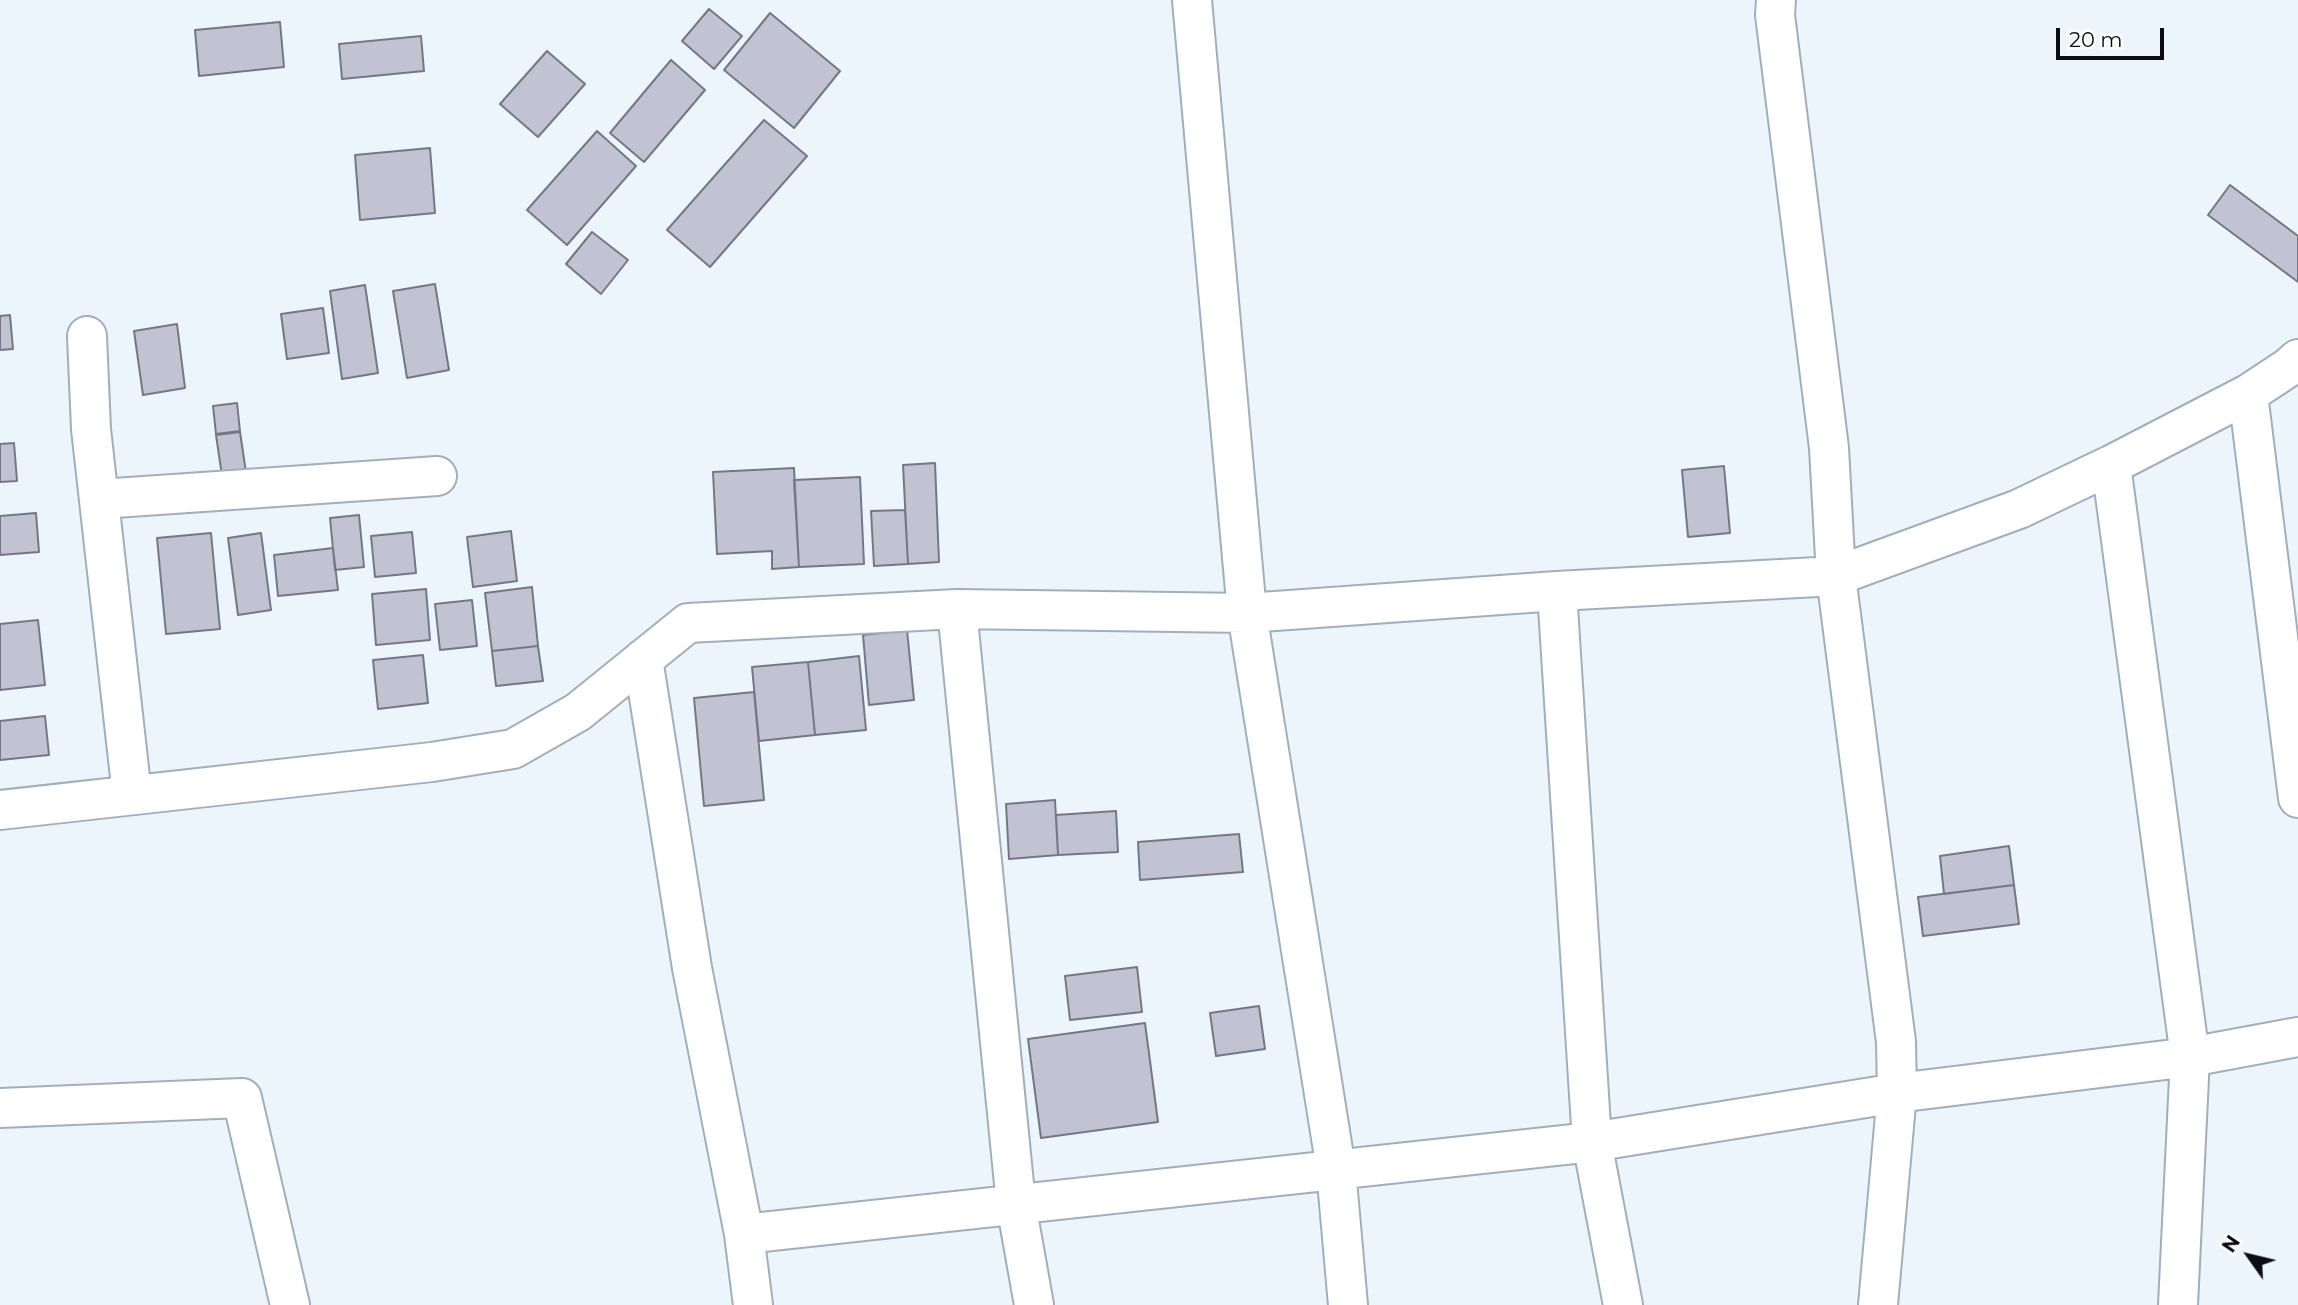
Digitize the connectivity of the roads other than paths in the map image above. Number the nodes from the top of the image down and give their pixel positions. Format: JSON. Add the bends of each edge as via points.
{"nodes":[{"id":1,"x":1192,"y":0,"type":"edge"},
{"id":2,"x":1776,"y":0,"type":"edge"},
{"id":3,"x":87,"y":337,"type":"dead end"},
{"id":4,"x":2298,"y":359,"type":"edge"},
{"id":5,"x":2248,"y":394,"type":"junction"},
{"id":6,"x":2111,"y":465,"type":"junction"},
{"id":7,"x":437,"y":476,"type":"dead end"},
{"id":8,"x":100,"y":499,"type":"junction"},
{"id":9,"x":1836,"y":576,"type":"junction"},
{"id":10,"x":1557,"y":591,"type":"junction"},
{"id":11,"x":957,"y":609,"type":"junction"},
{"id":12,"x":1247,"y":613,"type":"junction"},
{"id":13,"x":643,"y":659,"type":"junction"},
{"id":14,"x":132,"y":795,"type":"junction"},
{"id":15,"x":2298,"y":798,"type":"edge"},
{"id":16,"x":0,"y":810,"type":"edge"},
{"id":17,"x":2298,"y":1037,"type":"edge"},
{"id":18,"x":2190,"y":1057,"type":"junction"},
{"id":19,"x":1897,"y":1093,"type":"junction"},
{"id":20,"x":0,"y":1108,"type":"edge"},
{"id":21,"x":1592,"y":1142,"type":"junction"},
{"id":22,"x":1336,"y":1169,"type":"junction"},
{"id":23,"x":1016,"y":1204,"type":"junction"},
{"id":24,"x":744,"y":1234,"type":"junction"},
{"id":25,"x":290,"y":1305,"type":"edge"},
{"id":26,"x":753,"y":1305,"type":"edge"},
{"id":27,"x":1034,"y":1305,"type":"edge"},
{"id":28,"x":1348,"y":1305,"type":"edge"},
{"id":29,"x":1623,"y":1305,"type":"edge"},
{"id":30,"x":1878,"y":1305,"type":"edge"},
{"id":31,"x":2178,"y":1305,"type":"edge"}],
"edges":[{"from":1,"to":12,"type":"street"},
{"from":2,"to":9,"type":"street","via":[[1829,447]]},
{"from":3,"to":8,"type":"street"},
{"from":4,"to":5,"type":"street"},
{"from":5,"to":6,"type":"street"},
{"from":5,"to":15,"type":"street"},
{"from":6,"to":9,"type":"street","via":[[2019,509]]},
{"from":6,"to":18,"type":"street"},
{"from":7,"to":8,"type":"street"},
{"from":8,"to":14,"type":"street"},
{"from":9,"to":10,"type":"street"},
{"from":9,"to":19,"type":"street","via":[[1896,1042]]},
{"from":10,"to":12,"type":"street"},
{"from":10,"to":21,"type":"street"},
{"from":11,"to":12,"type":"street"},
{"from":11,"to":13,"type":"street","via":[[688,623]]},
{"from":11,"to":23,"type":"street"},
{"from":12,"to":22,"type":"street"},
{"from":13,"to":14,"type":"street","via":[[578,712],[513,750]]},
{"from":13,"to":24,"type":"street","via":[[692,968]]},
{"from":14,"to":16,"type":"street"},
{"from":17,"to":18,"type":"street"},
{"from":18,"to":19,"type":"street"},
{"from":18,"to":31,"type":"street"},
{"from":19,"to":21,"type":"street"},
{"from":19,"to":30,"type":"street"},
{"from":20,"to":25,"type":"street","via":[[242,1098]]},
{"from":21,"to":22,"type":"street"},
{"from":21,"to":29,"type":"street"},
{"from":22,"to":23,"type":"street"},
{"from":22,"to":28,"type":"street"},
{"from":23,"to":24,"type":"street"},
{"from":23,"to":27,"type":"street"},
{"from":24,"to":26,"type":"street"}]}
